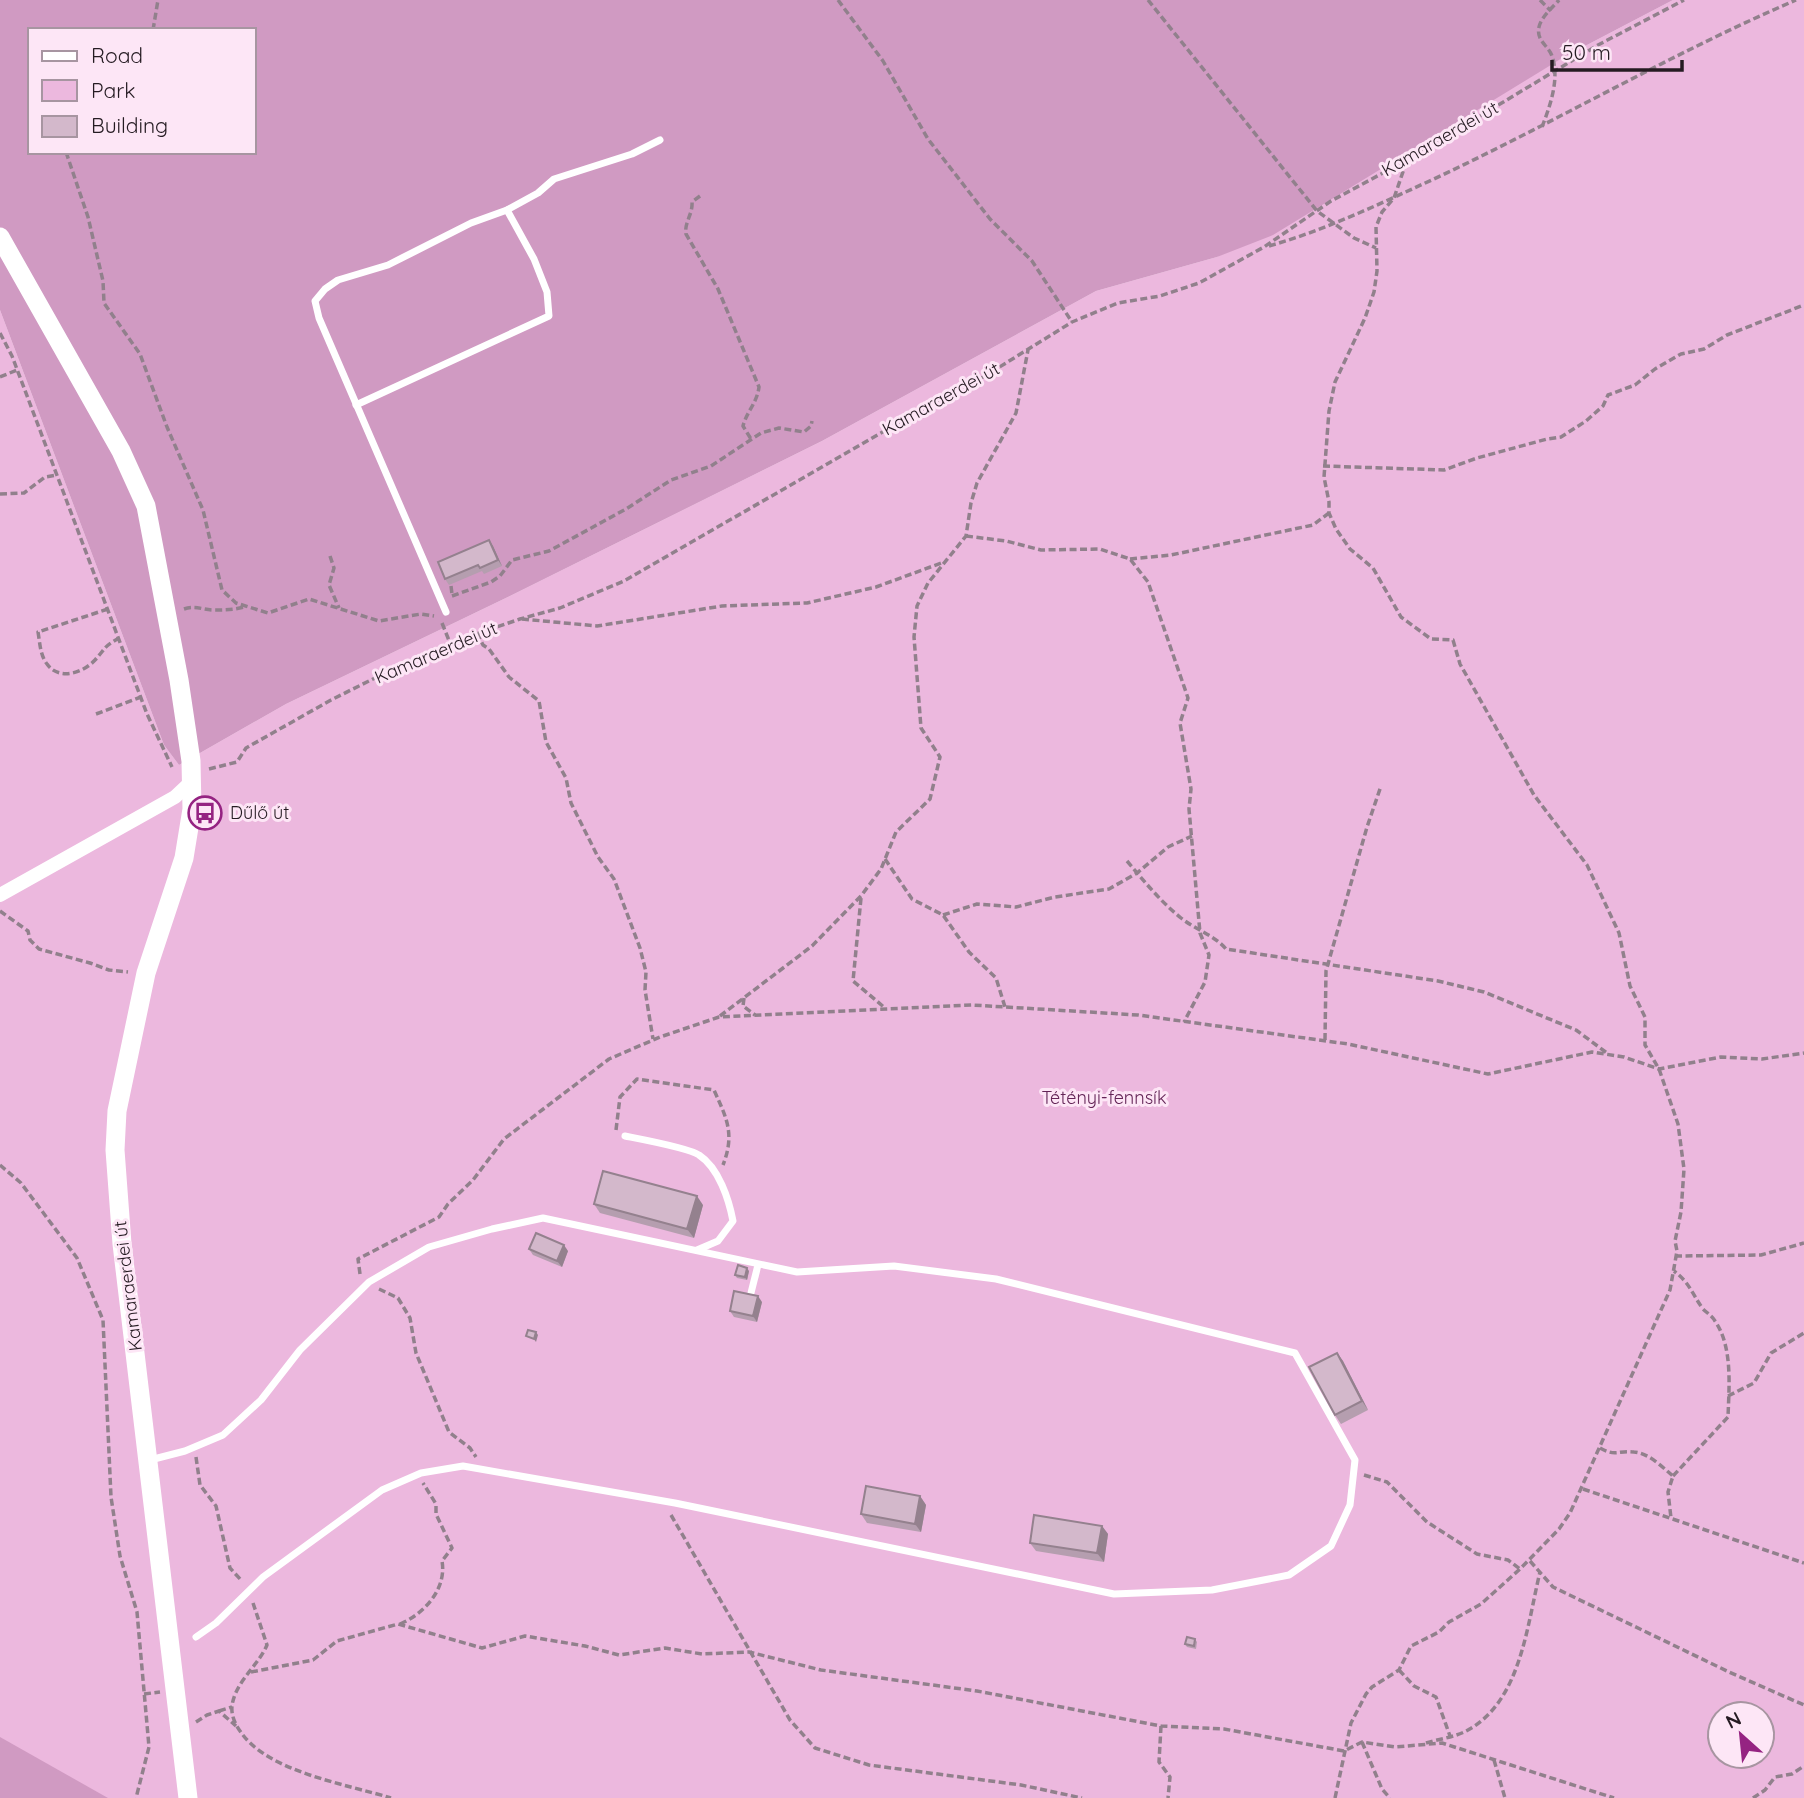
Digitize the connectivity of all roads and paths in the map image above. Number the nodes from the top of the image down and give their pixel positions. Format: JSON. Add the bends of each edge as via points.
{"nodes":[{"id":1,"x":158,"y":0,"type":"edge"},
{"id":2,"x":838,"y":0,"type":"edge"},
{"id":3,"x":1148,"y":0,"type":"edge"},
{"id":4,"x":1539,"y":0,"type":"edge"},
{"id":5,"x":1559,"y":0,"type":"edge"},
{"id":6,"x":1684,"y":0,"type":"edge"},
{"id":7,"x":1796,"y":0,"type":"edge"},
{"id":8,"x":1551,"y":11,"type":"junction"},
{"id":9,"x":153,"y":28,"type":"edge"},
{"id":10,"x":1555,"y":70,"type":"junction"},
{"id":11,"x":1542,"y":127,"type":"junction"},
{"id":12,"x":660,"y":140,"type":"dead end"},
{"id":13,"x":67,"y":154,"type":"edge"},
{"id":14,"x":1407,"y":160,"type":"junction"},
{"id":15,"x":700,"y":196,"type":"dead end"},
{"id":16,"x":1394,"y":198,"type":"junction"},
{"id":17,"x":507,"y":210,"type":"junction"},
{"id":18,"x":1317,"y":211,"type":"junction"},
{"id":19,"x":1335,"y":223,"type":"junction"},
{"id":20,"x":0,"y":237,"type":"edge"},
{"id":21,"x":1264,"y":247,"type":"junction"},
{"id":22,"x":1376,"y":248,"type":"junction"},
{"id":23,"x":1804,"y":305,"type":"edge"},
{"id":24,"x":1072,"y":322,"type":"junction"},
{"id":25,"x":1,"y":337,"type":"edge"},
{"id":26,"x":1028,"y":350,"type":"junction"},
{"id":27,"x":17,"y":370,"type":"junction"},
{"id":28,"x":0,"y":377,"type":"edge"},
{"id":29,"x":356,"y":405,"type":"junction"},
{"id":30,"x":812,"y":421,"type":"dead end"},
{"id":31,"x":751,"y":439,"type":"junction"},
{"id":32,"x":1323,"y":466,"type":"junction"},
{"id":33,"x":57,"y":475,"type":"junction"},
{"id":34,"x":0,"y":494,"type":"edge"},
{"id":35,"x":1329,"y":513,"type":"junction"},
{"id":36,"x":966,"y":536,"type":"junction"},
{"id":37,"x":330,"y":556,"type":"dead end"},
{"id":38,"x":1130,"y":559,"type":"junction"},
{"id":39,"x":946,"y":561,"type":"junction"},
{"id":40,"x":246,"y":606,"type":"junction"},
{"id":41,"x":339,"y":608,"type":"junction"},
{"id":42,"x":445,"y":608,"type":"joint"},
{"id":43,"x":108,"y":609,"type":"junction"},
{"id":44,"x":184,"y":609,"type":"dead end"},
{"id":45,"x":520,"y":619,"type":"junction"},
{"id":46,"x":477,"y":633,"type":"junction"},
{"id":47,"x":119,"y":638,"type":"junction"},
{"id":48,"x":450,"y":643,"type":"junction"},
{"id":49,"x":141,"y":697,"type":"junction"},
{"id":50,"x":96,"y":714,"type":"dead end"},
{"id":51,"x":173,"y":777,"type":"dead end"},
{"id":52,"x":192,"y":781,"type":"junction"},
{"id":53,"x":1381,"y":786,"type":"dead end"},
{"id":54,"x":1192,"y":836,"type":"junction"},
{"id":55,"x":885,"y":859,"type":"junction"},
{"id":56,"x":1127,"y":861,"type":"dead end"},
{"id":57,"x":1137,"y":873,"type":"junction"},
{"id":58,"x":0,"y":895,"type":"edge"},
{"id":59,"x":861,"y":896,"type":"junction"},
{"id":60,"x":0,"y":911,"type":"edge"},
{"id":61,"x":943,"y":915,"type":"junction"},
{"id":62,"x":1200,"y":933,"type":"junction"},
{"id":63,"x":1327,"y":965,"type":"junction"},
{"id":64,"x":146,"y":973,"type":"junction"},
{"id":65,"x":744,"y":996,"type":"junction"},
{"id":66,"x":1006,"y":1007,"type":"junction"},
{"id":67,"x":887,"y":1009,"type":"junction"},
{"id":68,"x":757,"y":1016,"type":"junction"},
{"id":69,"x":719,"y":1017,"type":"junction"},
{"id":70,"x":1184,"y":1022,"type":"junction"},
{"id":71,"x":653,"y":1040,"type":"junction"},
{"id":72,"x":1325,"y":1040,"type":"junction"},
{"id":73,"x":1607,"y":1053,"type":"junction"},
{"id":74,"x":1804,"y":1053,"type":"edge"},
{"id":75,"x":1659,"y":1069,"type":"junction"},
{"id":76,"x":625,"y":1136,"type":"joint"},
{"id":77,"x":0,"y":1164,"type":"edge"},
{"id":78,"x":718,"y":1177,"type":"junction"},
{"id":79,"x":1804,"y":1243,"type":"edge"},
{"id":80,"x":696,"y":1251,"type":"junction"},
{"id":81,"x":1674,"y":1256,"type":"junction"},
{"id":82,"x":758,"y":1265,"type":"junction"},
{"id":83,"x":1674,"y":1271,"type":"junction"},
{"id":84,"x":369,"y":1282,"type":"junction"},
{"id":85,"x":751,"y":1293,"type":"edge"},
{"id":86,"x":1804,"y":1333,"type":"edge"},
{"id":87,"x":1728,"y":1396,"type":"junction"},
{"id":88,"x":195,"y":1447,"type":"junction"},
{"id":89,"x":1601,"y":1448,"type":"junction"},
{"id":90,"x":149,"y":1461,"type":"junction"},
{"id":91,"x":484,"y":1469,"type":"junction"},
{"id":92,"x":1354,"y":1472,"type":"junction"},
{"id":93,"x":421,"y":1473,"type":"junction"},
{"id":94,"x":1673,"y":1476,"type":"junction"},
{"id":95,"x":1583,"y":1489,"type":"junction"},
{"id":96,"x":663,"y":1500,"type":"junction"},
{"id":97,"x":1671,"y":1518,"type":"junction"},
{"id":98,"x":1530,"y":1561,"type":"junction"},
{"id":99,"x":1804,"y":1563,"type":"edge"},
{"id":100,"x":1520,"y":1569,"type":"junction"},
{"id":101,"x":1539,"y":1572,"type":"junction"},
{"id":102,"x":250,"y":1589,"type":"junction"},
{"id":103,"x":398,"y":1624,"type":"junction"},
{"id":104,"x":196,"y":1637,"type":"dead end"},
{"id":105,"x":749,"y":1652,"type":"junction"},
{"id":106,"x":1399,"y":1670,"type":"junction"},
{"id":107,"x":251,"y":1672,"type":"junction"},
{"id":108,"x":1804,"y":1705,"type":"edge"},
{"id":109,"x":232,"y":1707,"type":"junction"},
{"id":110,"x":219,"y":1711,"type":"junction"},
{"id":111,"x":180,"y":1726,"type":"junction"},
{"id":112,"x":1161,"y":1726,"type":"junction"},
{"id":113,"x":237,"y":1727,"type":"junction"},
{"id":114,"x":1450,"y":1736,"type":"junction"},
{"id":115,"x":1362,"y":1742,"type":"junction"},
{"id":116,"x":1418,"y":1745,"type":"junction"},
{"id":117,"x":1344,"y":1751,"type":"junction"},
{"id":118,"x":1493,"y":1759,"type":"junction"},
{"id":119,"x":1804,"y":1766,"type":"edge"},
{"id":120,"x":136,"y":1798,"type":"edge"},
{"id":121,"x":188,"y":1798,"type":"edge"},
{"id":122,"x":391,"y":1798,"type":"edge"},
{"id":123,"x":1082,"y":1798,"type":"edge"},
{"id":124,"x":1168,"y":1798,"type":"edge"},
{"id":125,"x":1335,"y":1798,"type":"edge"},
{"id":126,"x":1390,"y":1798,"type":"edge"},
{"id":127,"x":1505,"y":1798,"type":"edge"},
{"id":128,"x":1614,"y":1798,"type":"edge"},
{"id":129,"x":1753,"y":1798,"type":"edge"}],
"edges":[{"from":1,"to":9,"type":"path"},
{"from":2,"to":24,"type":"path","via":[[883,61],[928,139],[990,219],[1032,261]]},
{"from":3,"to":18,"type":"path"},
{"from":4,"to":8,"type":"path"},
{"from":5,"to":8,"type":"path"},
{"from":6,"to":10,"type":"path","name":"Kamaraerdei út"},
{"from":7,"to":11,"type":"path","via":[[1696,46]]},
{"from":8,"to":10,"type":"path","via":[[1538,29]]},
{"from":10,"to":11,"type":"path"},
{"from":10,"to":14,"type":"path","name":"Kamaraerdei út"},
{"from":11,"to":16,"type":"path"},
{"from":12,"to":17,"type":"lane","via":[[554,179]]},
{"from":13,"to":40,"type":"path","via":[[88,217],[104,303],[140,354],[203,510],[222,590]]},
{"from":14,"to":16,"type":"path"},
{"from":14,"to":18,"type":"path","name":"Kamaraerdei út"},
{"from":15,"to":31,"type":"path","via":[[692,202],[686,234],[718,289],[758,387],[743,426]]},
{"from":16,"to":19,"type":"path"},
{"from":16,"to":22,"type":"path","via":[[1376,227]]},
{"from":17,"to":29,"type":"lane","via":[[388,265],[338,280],[315,301]]},
{"from":17,"to":29,"type":"lane","via":[[534,259],[547,292],[549,316]]},
{"from":18,"to":19,"type":"path"},
{"from":18,"to":21,"type":"path","name":"Kamaraerdei út"},
{"from":19,"to":21,"type":"path"},
{"from":19,"to":22,"type":"path"},
{"from":20,"to":52,"type":"street","name":"Kamaraerdei út","via":[[121,451],[146,506],[179,680]]},
{"from":21,"to":24,"type":"path","name":"Kamaraerdei út","via":[[1199,284],[1118,303]]},
{"from":22,"to":32,"type":"path","via":[[1374,292],[1335,382]]},
{"from":23,"to":32,"type":"path","via":[[1727,335],[1704,349],[1681,354],[1635,385],[1608,395],[1603,406],[1561,438],[1444,470]]},
{"from":24,"to":26,"type":"path","name":"Kamaraerdei út"},
{"from":25,"to":27,"type":"path"},
{"from":26,"to":36,"type":"path","via":[[1016,413],[977,483]]},
{"from":26,"to":45,"type":"path","name":"Kamaraerdei út","via":[[624,581]]},
{"from":27,"to":28,"type":"path"},
{"from":27,"to":33,"type":"path"},
{"from":29,"to":42,"type":"lane"},
{"from":30,"to":31,"type":"path","via":[[804,432],[779,428]]},
{"from":31,"to":42,"type":"path","via":[[722,461],[671,480],[548,551],[512,560],[500,576],[452,596]]},
{"from":32,"to":35,"type":"path"},
{"from":33,"to":34,"type":"path","via":[[46,477],[24,493]]},
{"from":33,"to":43,"type":"path"},
{"from":35,"to":38,"type":"path","via":[[1314,525],[1171,555]]},
{"from":35,"to":75,"type":"path","via":[[1350,549],[1373,568],[1401,617],[1432,639],[1453,640],[1460,664],[1534,795],[1587,865],[1619,933],[1630,986],[1645,1017],[1645,1045]]},
{"from":36,"to":38,"type":"path","via":[[1041,550],[1100,549]]},
{"from":36,"to":39,"type":"path"},
{"from":37,"to":41,"type":"path","via":[[334,568],[329,585]]},
{"from":38,"to":54,"type":"path","via":[[1148,582],[1188,698],[1180,723],[1191,789]]},
{"from":39,"to":45,"type":"path","via":[[876,587],[807,603],[722,606],[597,626]]},
{"from":39,"to":55,"type":"path","via":[[916,606],[914,637],[921,728],[940,757],[930,799],[896,832]]},
{"from":40,"to":41,"type":"path","via":[[268,612],[309,599]]},
{"from":40,"to":44,"type":"path"},
{"from":41,"to":48,"type":"path","via":[[379,621],[421,614],[443,618],[442,628]]},
{"from":43,"to":47,"type":"path"},
{"from":43,"to":47,"type":"path","via":[[38,632],[42,654],[55,671],[73,673]]},
{"from":45,"to":46,"type":"path","name":"Kamaraerdei út"},
{"from":46,"to":48,"type":"path","name":"Kamaraerdei út"},
{"from":46,"to":71,"type":"path","via":[[509,677],[539,701],[546,742],[566,778],[570,803],[614,879],[640,948]]},
{"from":47,"to":49,"type":"path"},
{"from":48,"to":52,"type":"path","name":"Kamaraerdei út","via":[[331,700],[246,748],[237,762],[209,769]]},
{"from":49,"to":50,"type":"path"},
{"from":49,"to":51,"type":"path"},
{"from":52,"to":58,"type":"street","via":[[175,797]]},
{"from":52,"to":64,"type":"street","name":"Kamaraerdei út","via":[[184,858]]},
{"from":53,"to":63,"type":"path"},
{"from":54,"to":57,"type":"path","via":[[1168,846]]},
{"from":54,"to":62,"type":"path"},
{"from":55,"to":59,"type":"path"},
{"from":55,"to":61,"type":"path","via":[[912,899]]},
{"from":56,"to":57,"type":"path"},
{"from":57,"to":61,"type":"path","via":[[1109,889],[1016,907],[977,904]]},
{"from":57,"to":62,"type":"path","via":[[1160,901]]},
{"from":59,"to":65,"type":"path","via":[[812,946]]},
{"from":59,"to":67,"type":"path","via":[[853,981]]},
{"from":60,"to":64,"type":"path","via":[[28,931],[39,949],[109,970]]},
{"from":61,"to":66,"type":"path","via":[[969,952],[996,978]]},
{"from":62,"to":63,"type":"path","via":[[1226,948]]},
{"from":62,"to":70,"type":"path","via":[[1209,955],[1205,982]]},
{"from":63,"to":72,"type":"path"},
{"from":63,"to":73,"type":"path","via":[[1484,992],[1576,1030]]},
{"from":64,"to":90,"type":"street","name":"Kamaraerdei út","via":[[117,1111],[115,1150]]},
{"from":65,"to":68,"type":"path","via":[[743,1006]]},
{"from":65,"to":69,"type":"path"},
{"from":66,"to":67,"type":"path"},
{"from":66,"to":70,"type":"path"},
{"from":67,"to":68,"type":"path"},
{"from":68,"to":69,"type":"path"},
{"from":69,"to":71,"type":"path"},
{"from":70,"to":72,"type":"path"},
{"from":71,"to":84,"type":"path","via":[[609,1059],[503,1139],[439,1217],[358,1259],[360,1274]]},
{"from":72,"to":73,"type":"path","via":[[1488,1074],[1592,1052]]},
{"from":73,"to":75,"type":"path"},
{"from":74,"to":75,"type":"path","via":[[1762,1059],[1721,1057]]},
{"from":75,"to":81,"type":"path","via":[[1678,1124],[1684,1169]]},
{"from":76,"to":78,"type":"lane","via":[[699,1154]]},
{"from":76,"to":78,"type":"path","via":[[615,1130],[620,1097],[637,1079],[714,1090],[725,1115],[730,1146]]},
{"from":77,"to":120,"type":"path","via":[[21,1183],[78,1258],[103,1320],[111,1497],[120,1556],[137,1612],[149,1746]]},
{"from":78,"to":80,"type":"lane","via":[[730,1201],[733,1221],[718,1241]]},
{"from":79,"to":81,"type":"path","via":[[1761,1255]]},
{"from":80,"to":82,"type":"lane"},
{"from":80,"to":84,"type":"lane","via":[[543,1218],[429,1247]]},
{"from":81,"to":83,"type":"path"},
{"from":82,"to":85,"type":"lane"},
{"from":82,"to":92,"type":"lane","via":[[797,1272],[894,1266],[996,1279],[1295,1353],[1355,1460]]},
{"from":83,"to":87,"type":"path","via":[[1686,1280],[1715,1321],[1726,1345]]},
{"from":83,"to":89,"type":"path","via":[[1670,1290]]},
{"from":84,"to":88,"type":"lane","via":[[300,1350],[261,1400],[223,1435]]},
{"from":84,"to":91,"type":"path","via":[[398,1298],[410,1318],[416,1353],[449,1432],[470,1448]]},
{"from":86,"to":87,"type":"path","via":[[1770,1353],[1754,1383]]},
{"from":87,"to":94,"type":"path","via":[[1728,1417]]},
{"from":88,"to":90,"type":"lane"},
{"from":88,"to":102,"type":"path","via":[[200,1485],[216,1506],[230,1568]]},
{"from":89,"to":94,"type":"path","via":[[1612,1454],[1635,1451]]},
{"from":89,"to":95,"type":"path"},
{"from":90,"to":111,"type":"street","name":"Kamaraerdei út"},
{"from":91,"to":93,"type":"lane","via":[[463,1466]]},
{"from":91,"to":96,"type":"lane"},
{"from":92,"to":96,"type":"lane","via":[[1350,1505],[1331,1546],[1289,1575],[1212,1590],[1114,1594]]},
{"from":92,"to":100,"type":"path","via":[[1387,1482],[1427,1522],[1477,1554],[1508,1560]]},
{"from":93,"to":102,"type":"lane","via":[[382,1490]]},
{"from":93,"to":103,"type":"path","via":[[452,1548],[442,1561],[438,1589],[428,1606]]},
{"from":94,"to":97,"type":"path","via":[[1668,1492]]},
{"from":95,"to":97,"type":"path"},
{"from":95,"to":98,"type":"path","via":[[1559,1529]]},
{"from":96,"to":105,"type":"path"},
{"from":97,"to":99,"type":"path"},
{"from":98,"to":100,"type":"path"},
{"from":98,"to":101,"type":"path"},
{"from":100,"to":106,"type":"path","via":[[1481,1604],[1411,1646]]},
{"from":101,"to":108,"type":"path","via":[[1553,1587]]},
{"from":101,"to":114,"type":"path","via":[[1530,1628],[1515,1671],[1493,1712],[1467,1731]]},
{"from":102,"to":104,"type":"lane"},
{"from":102,"to":107,"type":"path","via":[[267,1645]]},
{"from":103,"to":105,"type":"path","via":[[482,1648],[525,1636],[619,1655],[665,1648],[702,1654]]},
{"from":103,"to":107,"type":"path","via":[[337,1641],[313,1660]]},
{"from":105,"to":112,"type":"path","via":[[821,1670],[976,1691]]},
{"from":105,"to":123,"type":"path","via":[[790,1720],[815,1748],[869,1765]]},
{"from":106,"to":114,"type":"path","via":[[1414,1686],[1437,1697]]},
{"from":106,"to":117,"type":"path","via":[[1366,1694],[1350,1723]]},
{"from":107,"to":109,"type":"path"},
{"from":109,"to":110,"type":"path"},
{"from":109,"to":113,"type":"path"},
{"from":110,"to":111,"type":"path"},
{"from":110,"to":113,"type":"path"},
{"from":111,"to":121,"type":"street","name":"Kamaraerdei út"},
{"from":112,"to":117,"type":"path","via":[[1224,1728]]},
{"from":112,"to":124,"type":"path","via":[[1159,1762],[1170,1777]]},
{"from":113,"to":122,"type":"path","via":[[256,1750],[283,1766]]},
{"from":114,"to":116,"type":"path"},
{"from":115,"to":116,"type":"path"},
{"from":115,"to":117,"type":"path"},
{"from":115,"to":126,"type":"path"},
{"from":116,"to":118,"type":"path","via":[[1442,1743]]},
{"from":117,"to":125,"type":"path"},
{"from":118,"to":127,"type":"path"},
{"from":118,"to":128,"type":"path"},
{"from":119,"to":129,"type":"path","via":[[1775,1777]]}]}
